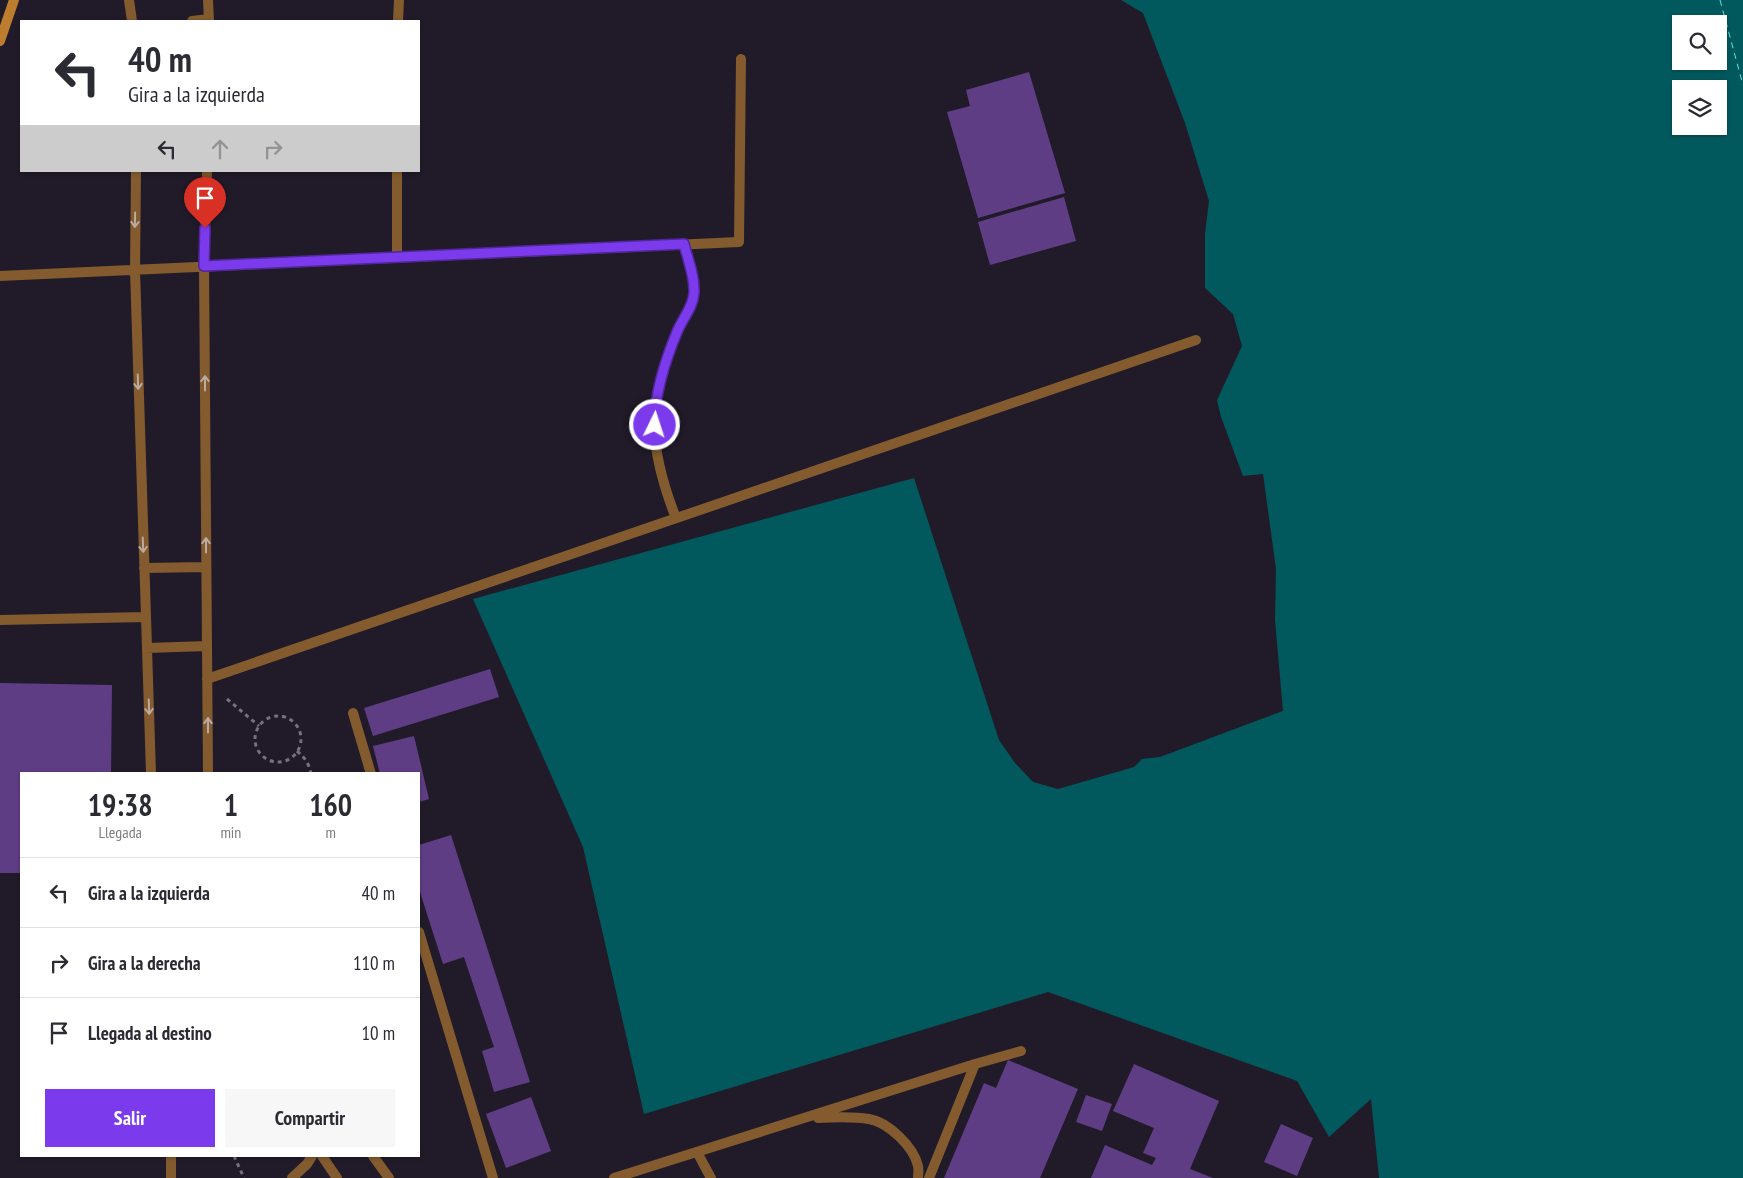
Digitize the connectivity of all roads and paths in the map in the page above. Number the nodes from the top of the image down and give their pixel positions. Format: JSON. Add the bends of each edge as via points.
{"nodes":[{"id":1,"x":14,"y":0,"type":"edge"},
{"id":2,"x":129,"y":0,"type":"edge"},
{"id":3,"x":208,"y":0,"type":"edge"},
{"id":4,"x":398,"y":0,"type":"edge"},
{"id":5,"x":132,"y":20,"type":"edge"},
{"id":6,"x":209,"y":20,"type":"edge"},
{"id":7,"x":398,"y":20,"type":"edge"},
{"id":8,"x":0,"y":41,"type":"edge"},
{"id":9,"x":741,"y":59,"type":"dead end"},
{"id":10,"x":136,"y":172,"type":"edge"},
{"id":11,"x":207,"y":172,"type":"edge"},
{"id":12,"x":397,"y":172,"type":"edge"},
{"id":13,"x":684,"y":244,"type":"junction"},
{"id":14,"x":397,"y":258,"type":"junction"},
{"id":15,"x":204,"y":266,"type":"junction"},
{"id":16,"x":135,"y":270,"type":"junction"},
{"id":17,"x":0,"y":276,"type":"edge"},
{"id":18,"x":1196,"y":340,"type":"dead end"},
{"id":19,"x":676,"y":518,"type":"junction"},
{"id":20,"x":206,"y":567,"type":"junction"},
{"id":21,"x":144,"y":568,"type":"junction"},
{"id":22,"x":146,"y":617,"type":"junction"},
{"id":23,"x":0,"y":620,"type":"edge"},
{"id":24,"x":207,"y":646,"type":"junction"},
{"id":25,"x":147,"y":648,"type":"junction"},
{"id":26,"x":211,"y":677,"type":"junction"},
{"id":27,"x":352,"y":713,"type":"dead end"},
{"id":28,"x":259,"y":726,"type":"junction"},
{"id":29,"x":297,"y":751,"type":"junction"},
{"id":30,"x":151,"y":772,"type":"edge"},
{"id":31,"x":208,"y":772,"type":"edge"},
{"id":32,"x":311,"y":772,"type":"edge"},
{"id":33,"x":370,"y":772,"type":"edge"},
{"id":34,"x":420,"y":935,"type":"edge"},
{"id":35,"x":1021,"y":1051,"type":"dead end"},
{"id":36,"x":975,"y":1064,"type":"junction"},
{"id":37,"x":798,"y":1120,"type":"junction"},
{"id":38,"x":697,"y":1152,"type":"junction"},
{"id":39,"x":171,"y":1157,"type":"edge"},
{"id":40,"x":234,"y":1157,"type":"edge"},
{"id":41,"x":311,"y":1157,"type":"edge"},
{"id":42,"x":323,"y":1157,"type":"edge"},
{"id":43,"x":374,"y":1157,"type":"edge"},
{"id":44,"x":171,"y":1178,"type":"edge"},
{"id":45,"x":244,"y":1178,"type":"edge"},
{"id":46,"x":292,"y":1178,"type":"edge"},
{"id":47,"x":337,"y":1178,"type":"edge"},
{"id":48,"x":389,"y":1178,"type":"edge"},
{"id":49,"x":493,"y":1178,"type":"edge"},
{"id":50,"x":614,"y":1178,"type":"edge"},
{"id":51,"x":711,"y":1178,"type":"edge"},
{"id":52,"x":918,"y":1178,"type":"edge"},
{"id":53,"x":929,"y":1178,"type":"edge"}],
"edges":[{"from":1,"to":8,"type":"main road"},
{"from":2,"to":5,"type":"lane"},
{"from":3,"to":6,"type":"lane"},
{"from":4,"to":7,"type":"lane"},
{"from":9,"to":13,"type":"lane","via":[[739,242]]},
{"from":10,"to":16,"type":"lane","one_way":true},
{"from":11,"to":15,"type":"lane"},
{"from":12,"to":14,"type":"lane"},
{"from":13,"to":14,"type":"lane"},
{"from":13,"to":19,"type":"lane","via":[[694,293],[662,376],[654,412],[660,467]]},
{"from":14,"to":15,"type":"lane"},
{"from":15,"to":16,"type":"lane"},
{"from":20,"to":15,"type":"lane","one_way":true},
{"from":16,"to":17,"type":"lane"},
{"from":16,"to":21,"type":"lane","one_way":true},
{"from":18,"to":19,"type":"lane"},
{"from":19,"to":26,"type":"lane"},
{"from":20,"to":21,"type":"lane"},
{"from":20,"to":24,"type":"lane"},
{"from":21,"to":22,"type":"lane"},
{"from":22,"to":23,"type":"lane"},
{"from":22,"to":25,"type":"lane"},
{"from":24,"to":25,"type":"lane"},
{"from":24,"to":26,"type":"lane"},
{"from":25,"to":30,"type":"lane","one_way":true},
{"from":26,"to":28,"type":"path","via":[[222,696]]},
{"from":31,"to":26,"type":"lane","one_way":true},
{"from":27,"to":33,"type":"lane"},
{"from":28,"to":29,"type":"path","via":[[271,717],[286,718],[298,728],[300,744]]},
{"from":28,"to":29,"type":"path","via":[[256,747],[265,758],[286,760]]},
{"from":29,"to":32,"type":"path","via":[[305,757]]},
{"from":34,"to":49,"type":"lane"},
{"from":35,"to":36,"type":"lane"},
{"from":36,"to":37,"type":"lane"},
{"from":36,"to":53,"type":"lane"},
{"from":37,"to":38,"type":"lane"},
{"from":37,"to":52,"type":"lane","via":[[838,1116],[871,1119],[894,1131],[909,1148],[918,1166]]},
{"from":38,"to":50,"type":"lane"},
{"from":38,"to":51,"type":"lane"},
{"from":39,"to":44,"type":"lane"},
{"from":40,"to":45,"type":"path"},
{"from":41,"to":46,"type":"lane"},
{"from":42,"to":47,"type":"lane"},
{"from":43,"to":48,"type":"lane"}]}
